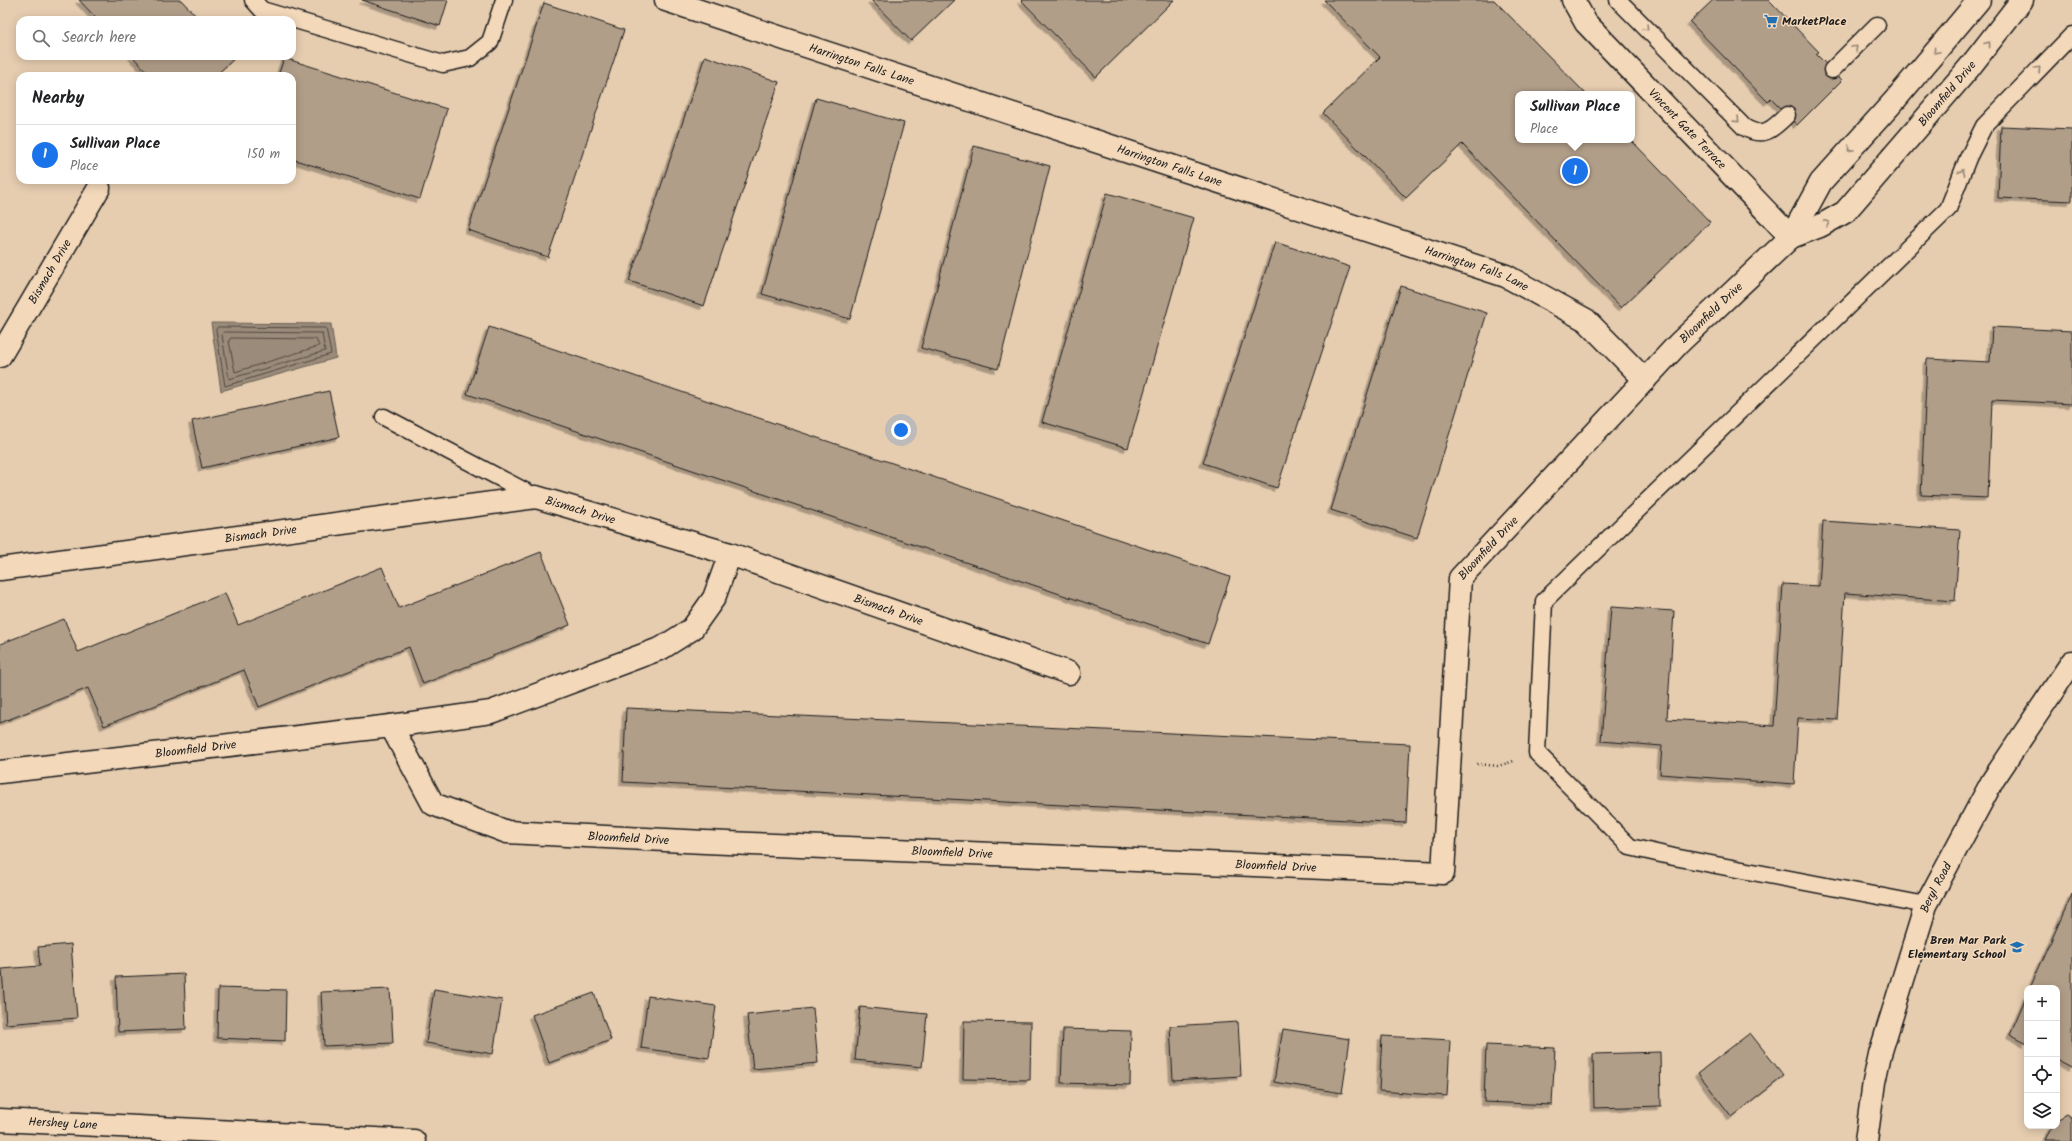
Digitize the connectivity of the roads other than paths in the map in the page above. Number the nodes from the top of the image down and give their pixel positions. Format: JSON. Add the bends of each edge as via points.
{"nodes":[{"id":1,"x":253,"y":0,"type":"edge"},
{"id":2,"x":504,"y":0,"type":"edge"},
{"id":3,"x":666,"y":0,"type":"edge"},
{"id":4,"x":1573,"y":0,"type":"edge"},
{"id":5,"x":1618,"y":0,"type":"edge"},
{"id":6,"x":1979,"y":0,"type":"edge"},
{"id":7,"x":2022,"y":0,"type":"edge"},
{"id":8,"x":282,"y":16,"type":"edge"},
{"id":9,"x":296,"y":20,"type":"edge"},
{"id":10,"x":1877,"y":25,"type":"dead end"},
{"id":11,"x":2072,"y":35,"type":"edge"},
{"id":12,"x":1832,"y":70,"type":"dead end"},
{"id":13,"x":1787,"y":115,"type":"dead end"},
{"id":14,"x":99,"y":188,"type":"dead end"},
{"id":15,"x":1790,"y":237,"type":"junction"},
{"id":16,"x":0,"y":356,"type":"edge"},
{"id":17,"x":1645,"y":380,"type":"junction"},
{"id":18,"x":384,"y":417,"type":"dead end"},
{"id":19,"x":536,"y":497,"type":"junction"},
{"id":20,"x":730,"y":554,"type":"junction"},
{"id":21,"x":0,"y":569,"type":"edge"},
{"id":22,"x":2072,"y":662,"type":"edge"},
{"id":23,"x":1069,"y":673,"type":"dead end"},
{"id":24,"x":391,"y":726,"type":"junction"},
{"id":25,"x":0,"y":772,"type":"edge"},
{"id":26,"x":1926,"y":905,"type":"junction"},
{"id":27,"x":0,"y":1120,"type":"edge"},
{"id":28,"x":414,"y":1141,"type":"edge"},
{"id":29,"x":1866,"y":1141,"type":"edge"}],
"edges":[{"from":1,"to":8,"type":"lane","via":[[262,10]]},
{"from":2,"to":9,"type":"lane","via":[[490,42],[470,58],[444,64]]},
{"from":3,"to":17,"type":"street","name":"Harrington Falls Lane","via":[[1506,276],[1586,320]]},
{"from":4,"to":15,"type":"street","name":"Vincent Gate Terrace","via":[[1586,24]]},
{"from":5,"to":13,"type":"lane","one_way":true,"via":[[1744,127],[1757,133],[1765,133]]},
{"from":6,"to":15,"type":"street","name":"Bloomfield Drive","one_way":true,"via":[[1895,100],[1821,182]]},
{"from":15,"to":7,"type":"street","name":"Bloomfield Drive","one_way":true,"via":[[1820,226],[1845,212],[1969,68]]},
{"from":12,"to":10,"type":"lane","one_way":true},
{"from":26,"to":11,"type":"lane","one_way":true,"via":[[1630,847],[1537,753],[1544,601],[1948,208],[1984,126]]},
{"from":14,"to":16,"type":"street","name":"Bismach Drive"},
{"from":15,"to":17,"type":"street","name":"Bloomfield Drive"},
{"from":17,"to":24,"type":"street","name":"Bloomfield Drive","via":[[1460,578],[1443,873],[507,832],[433,804]]},
{"from":18,"to":19,"type":"lane"},
{"from":19,"to":20,"type":"street","name":"Bismach Drive"},
{"from":19,"to":21,"type":"street","name":"Bismach Drive"},
{"from":20,"to":23,"type":"street","name":"Bismach Drive"},
{"from":20,"to":24,"type":"street","name":"Bloomfield Drive","via":[[714,598],[692,629],[662,648],[492,712]]},
{"from":22,"to":26,"type":"street","name":"Beryl Road","via":[[1993,780]]},
{"from":24,"to":25,"type":"street","name":"Bloomfield Drive"},
{"from":26,"to":29,"type":"street","name":"Beryl Road","via":[[1880,1054]]},
{"from":27,"to":28,"type":"street","name":"Hershey Lane"}]}
